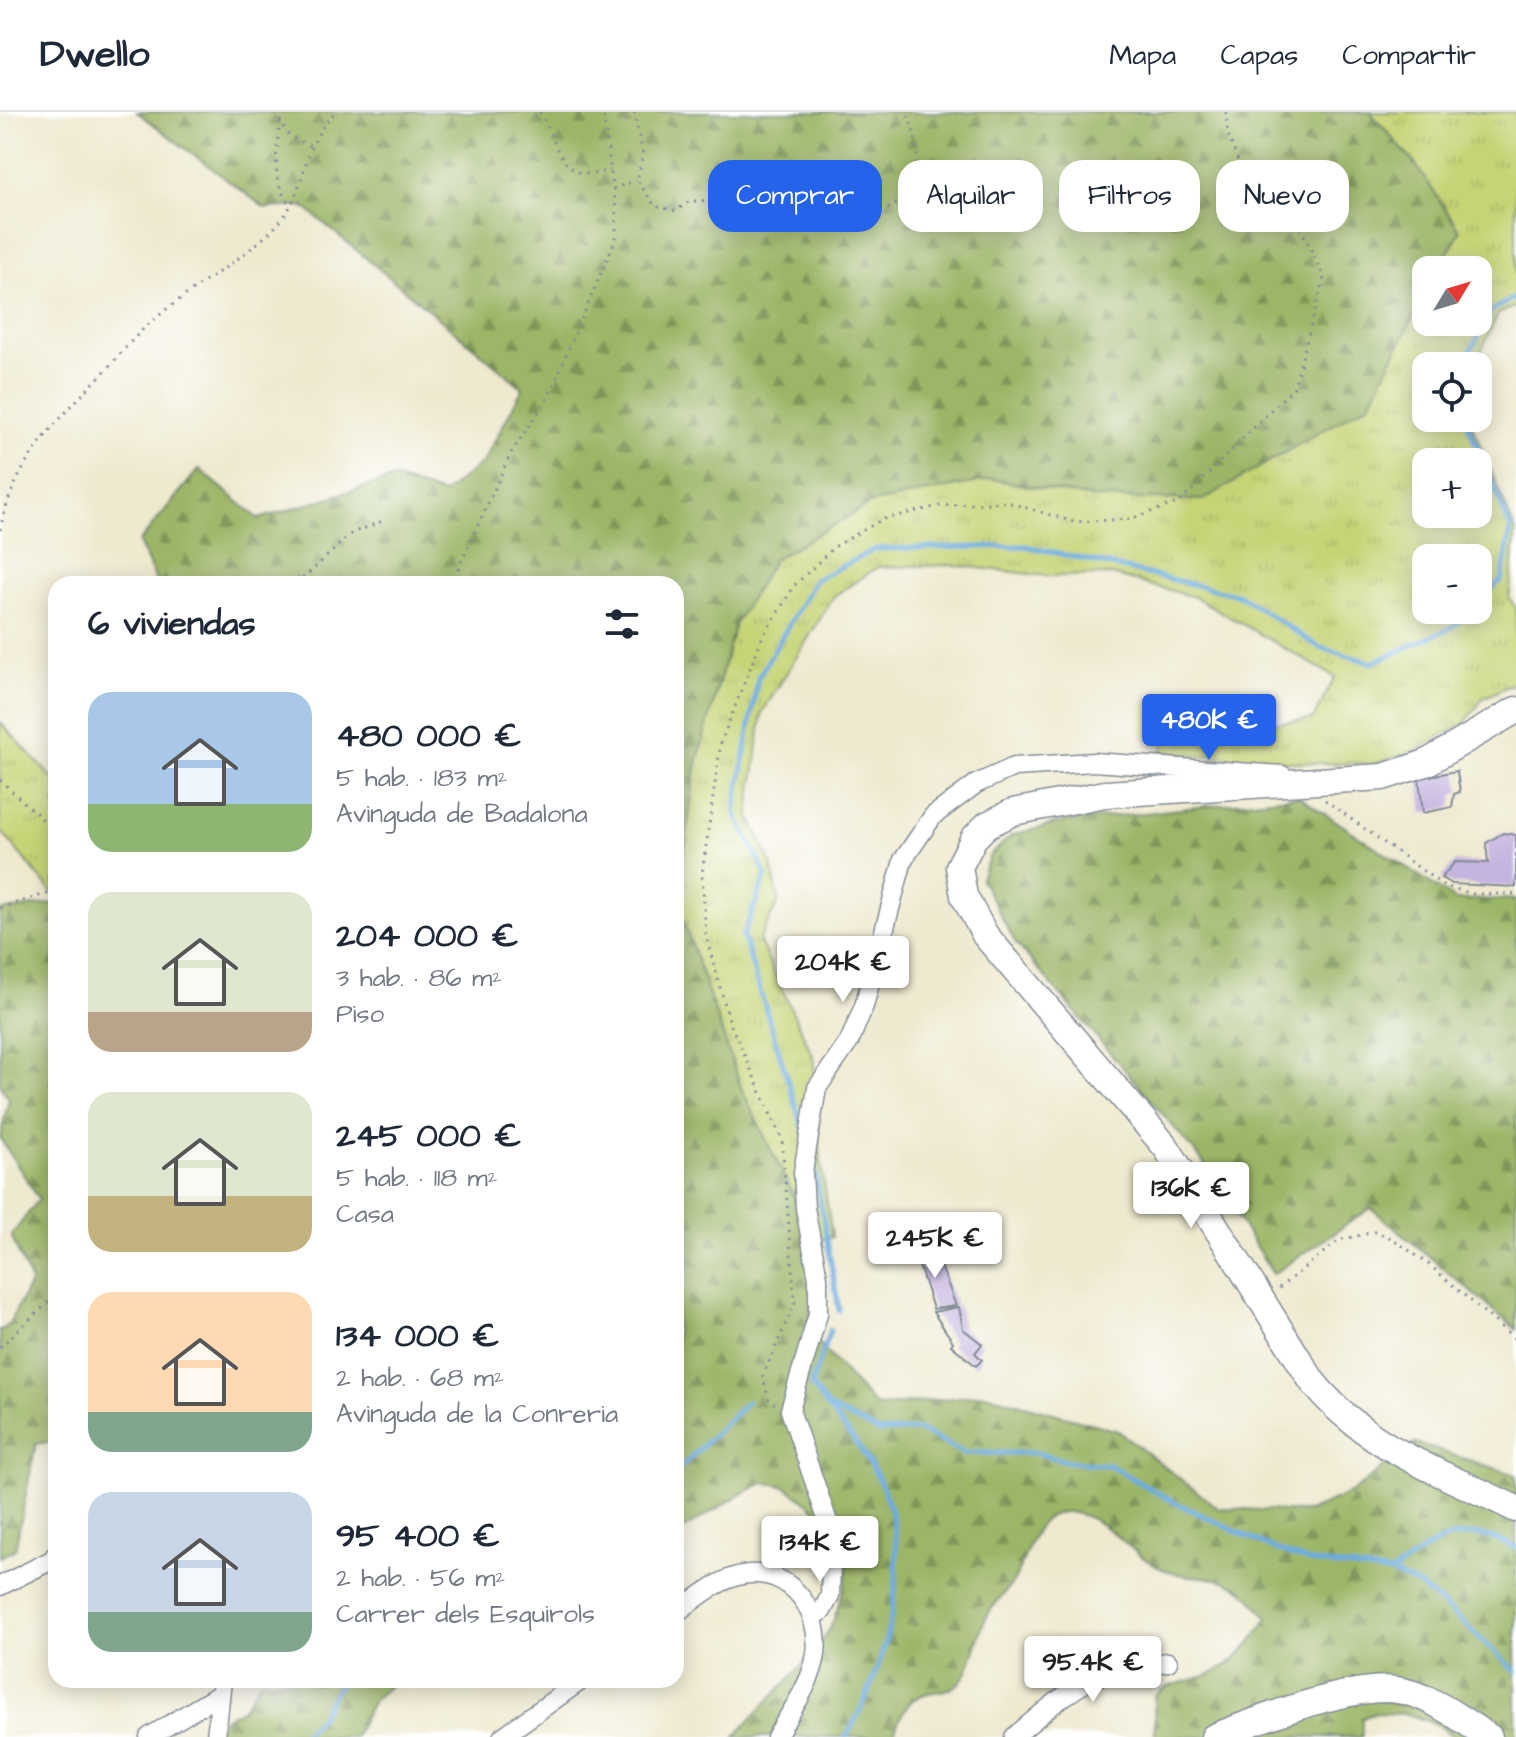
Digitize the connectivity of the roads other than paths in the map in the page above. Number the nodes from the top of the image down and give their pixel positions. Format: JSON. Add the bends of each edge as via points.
{"nodes":[{"id":1,"x":1516,"y":710,"type":"edge"},
{"id":2,"x":1299,"y":781,"type":"junction"},
{"id":3,"x":1516,"y":1509,"type":"edge"},
{"id":4,"x":48,"y":1562,"type":"edge"},
{"id":5,"x":0,"y":1586,"type":"edge"},
{"id":6,"x":684,"y":1608,"type":"edge"},
{"id":7,"x":813,"y":1617,"type":"junction"},
{"id":8,"x":1168,"y":1662,"type":"dead end"},
{"id":9,"x":220,"y":1688,"type":"edge"},
{"id":10,"x":221,"y":1688,"type":"edge"},
{"id":11,"x":571,"y":1688,"type":"edge"},
{"id":12,"x":149,"y":1737,"type":"edge"},
{"id":13,"x":216,"y":1737,"type":"edge"},
{"id":14,"x":502,"y":1737,"type":"edge"},
{"id":15,"x":776,"y":1737,"type":"edge"},
{"id":16,"x":1014,"y":1737,"type":"edge"},
{"id":17,"x":1214,"y":1737,"type":"edge"},
{"id":18,"x":1489,"y":1737,"type":"edge"}],
"edges":[{"from":1,"to":2,"type":"street","via":[[1456,748],[1402,771],[1359,781]]},
{"from":2,"to":3,"type":"street","via":[[1105,794],[1030,806],[987,825],[966,849],[959,867],[964,896],[985,935],[1166,1147],[1312,1381],[1349,1423]]},
{"from":2,"to":7,"type":"street","via":[[1275,774],[1168,765],[1034,763],[995,773],[922,828],[895,880],[858,1024],[817,1088],[802,1184],[818,1278],[818,1314],[790,1410],[832,1534],[830,1596]]},
{"from":4,"to":5,"type":"street"},
{"from":6,"to":7,"type":"street","via":[[732,1578],[761,1574],[794,1588]]},
{"from":7,"to":15,"type":"street","via":[[817,1636],[812,1669]]},
{"from":8,"to":16,"type":"street","via":[[1118,1669],[1093,1680]]},
{"from":9,"to":12,"type":"street"},
{"from":10,"to":13,"type":"street"},
{"from":11,"to":14,"type":"street"},
{"from":17,"to":18,"type":"street","via":[[1334,1697],[1383,1689],[1418,1696]]}]}
